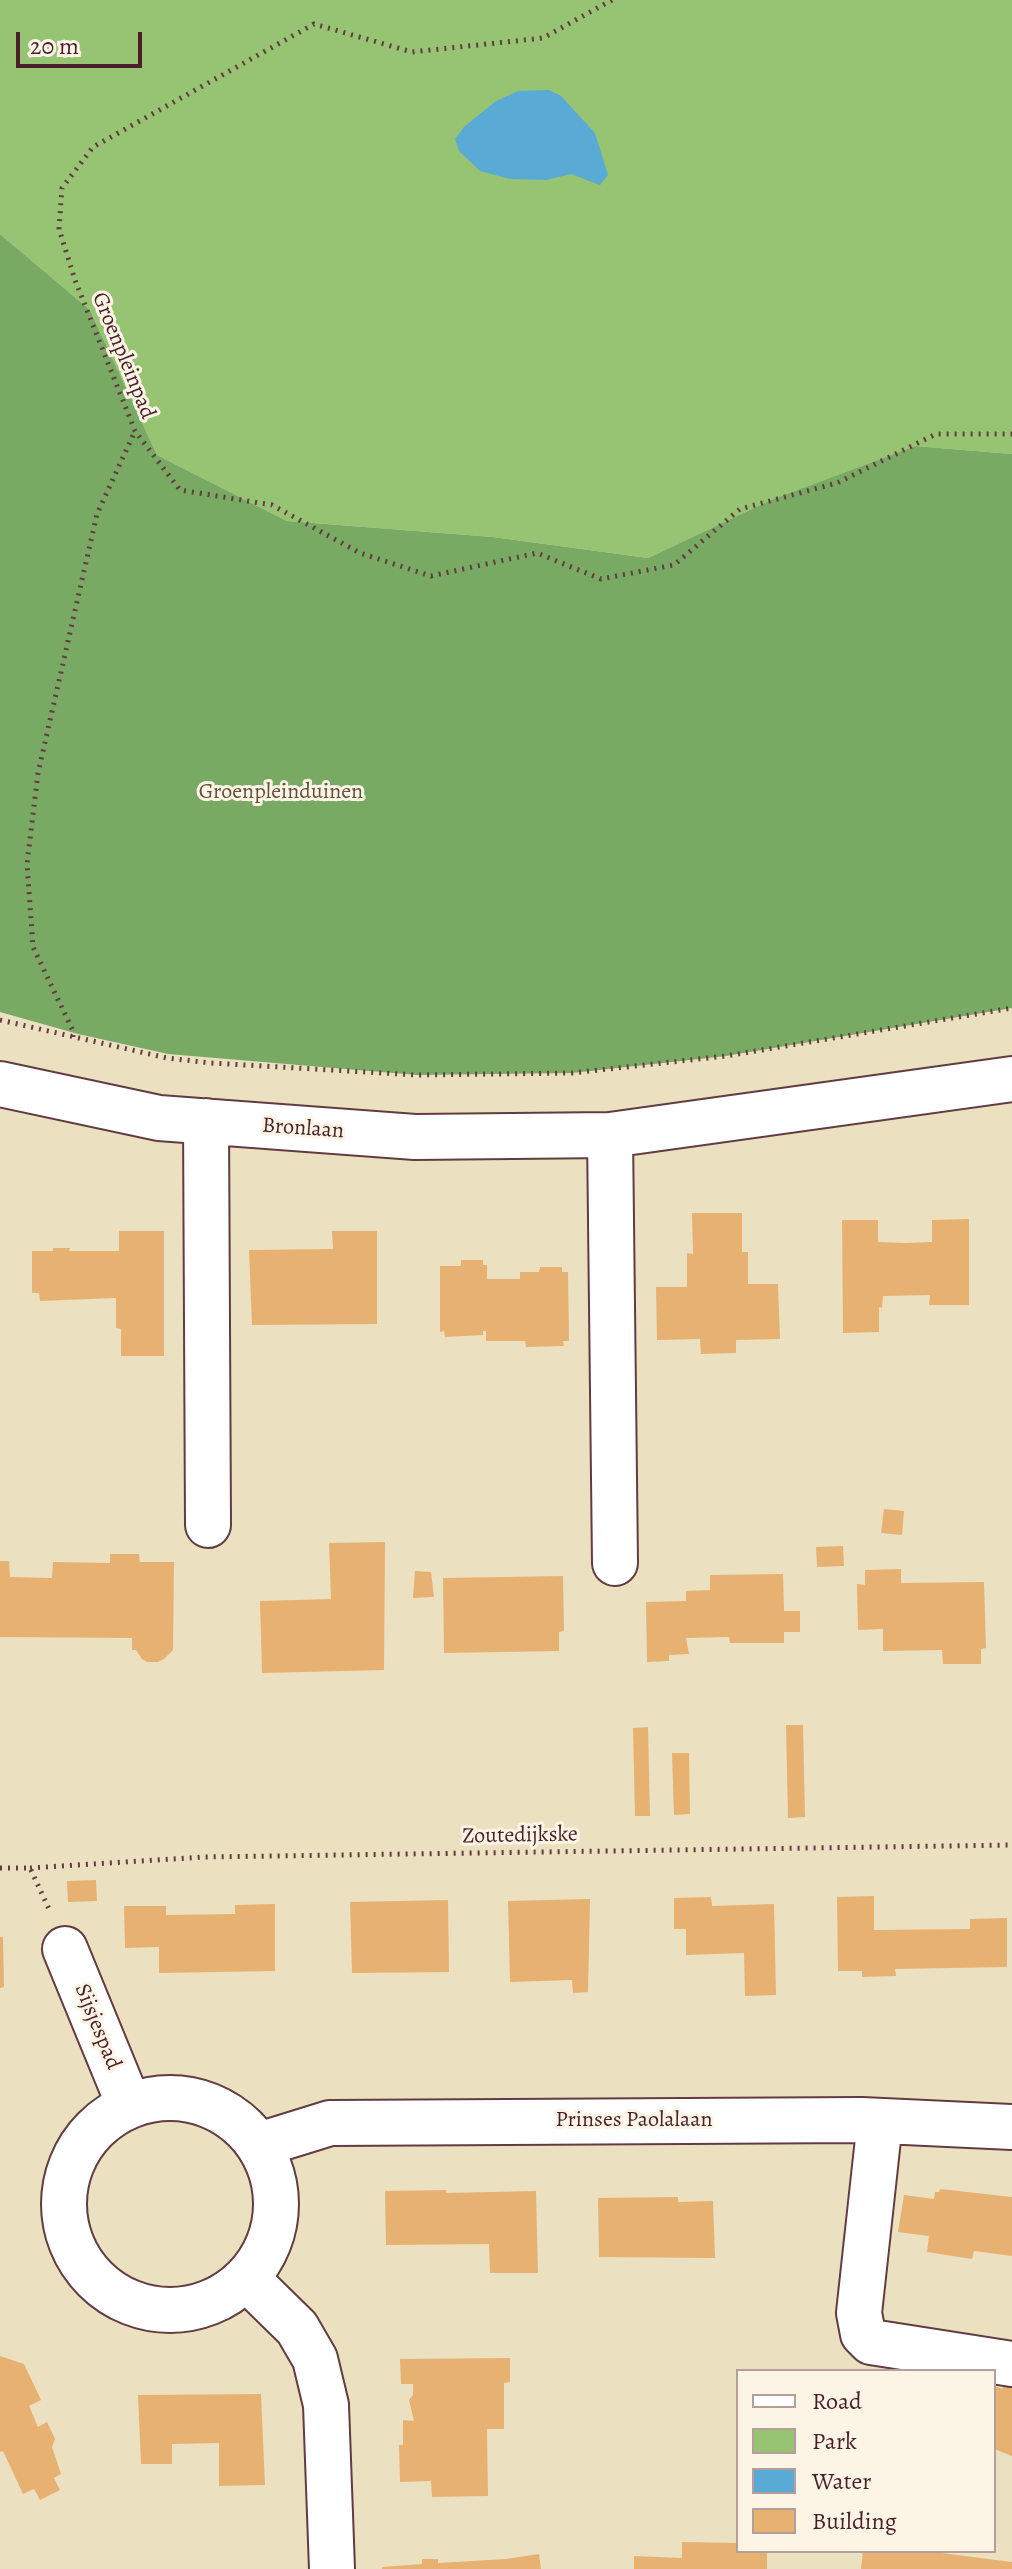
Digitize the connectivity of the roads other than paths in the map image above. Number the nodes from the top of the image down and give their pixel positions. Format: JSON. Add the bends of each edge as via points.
{"nodes":[{"id":1,"x":1012,"y":1079,"type":"edge"},
{"id":2,"x":0,"y":1084,"type":"edge"},
{"id":3,"x":1012,"y":1105,"type":"edge"},
{"id":4,"x":206,"y":1121,"type":"junction"},
{"id":5,"x":610,"y":1135,"type":"junction"},
{"id":6,"x":208,"y":1525,"type":"dead end"},
{"id":7,"x":615,"y":1563,"type":"dead end"},
{"id":8,"x":65,"y":1949,"type":"road end"},
{"id":9,"x":129,"y":2105,"type":"junction"},
{"id":10,"x":880,"y":2121,"type":"junction"},
{"id":11,"x":1012,"y":2127,"type":"edge"},
{"id":12,"x":259,"y":2145,"type":"junction"},
{"id":13,"x":246,"y":2278,"type":"junction"},
{"id":14,"x":1012,"y":2364,"type":"edge"},
{"id":15,"x":332,"y":2569,"type":"edge"}],
"edges":[{"from":1,"to":3,"type":"street"},
{"from":1,"to":5,"type":"street","name":"Bronlaan"},
{"from":2,"to":4,"type":"street","name":"Bronlaan","via":[[159,1118]]},
{"from":4,"to":5,"type":"street","name":"Bronlaan","via":[[415,1137]]},
{"from":4,"to":6,"type":"street"},
{"from":5,"to":7,"type":"street"},
{"from":8,"to":9,"type":"street","name":"Sijsjespad"},
{"from":9,"to":12,"type":"street","via":[[165,2097],[201,2101],[234,2118]]},
{"from":9,"to":13,"type":"street","via":[[85,2140],[65,2181],[63,2215],[72,2248],[92,2277],[119,2297],[151,2308],[185,2309],[218,2298]]},
{"from":10,"to":11,"type":"street","name":"Prinses Paolalaan"},
{"from":10,"to":12,"type":"street","name":"Prinses Paolalaan","via":[[330,2123]]},
{"from":10,"to":14,"type":"street","via":[[859,2313],[863,2334],[871,2342]]},
{"from":12,"to":13,"type":"street","via":[[274,2178],[276,2214],[266,2248]]},
{"from":13,"to":15,"type":"street","via":[[297,2328],[315,2359],[326,2405]]}]}
